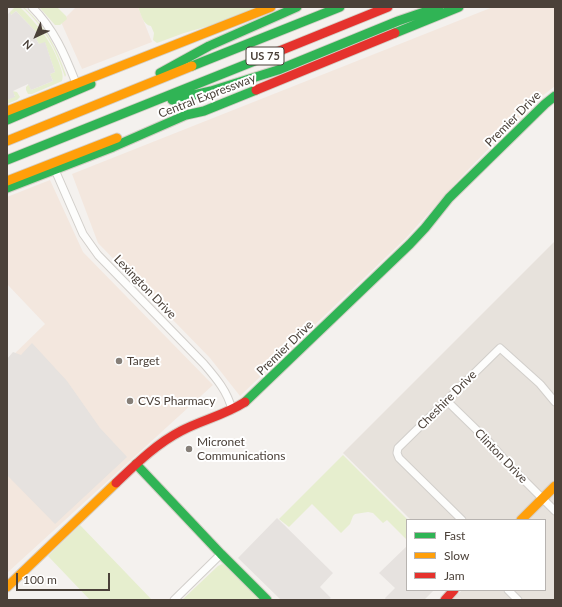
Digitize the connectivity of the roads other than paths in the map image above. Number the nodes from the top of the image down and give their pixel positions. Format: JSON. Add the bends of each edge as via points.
{"nodes":[{"id":1,"x":32,"y":7,"type":"edge"},
{"id":2,"x":271,"y":7,"type":"edge"},
{"id":3,"x":297,"y":7,"type":"edge"},
{"id":4,"x":340,"y":7,"type":"edge"},
{"id":5,"x":388,"y":7,"type":"edge"},
{"id":6,"x":439,"y":7,"type":"edge"},
{"id":7,"x":459,"y":7,"type":"edge"},
{"id":8,"x":162,"y":50,"type":"junction"},
{"id":9,"x":76,"y":83,"type":"junction"},
{"id":10,"x":130,"y":91,"type":"junction"},
{"id":11,"x":555,"y":96,"type":"edge"},
{"id":12,"x":141,"y":106,"type":"junction"},
{"id":13,"x":7,"y":111,"type":"edge"},
{"id":14,"x":186,"y":115,"type":"junction"},
{"id":15,"x":7,"y":120,"type":"edge"},
{"id":16,"x":7,"y":141,"type":"edge"},
{"id":17,"x":7,"y":160,"type":"edge"},
{"id":18,"x":55,"y":170,"type":"junction"},
{"id":19,"x":7,"y":181,"type":"edge"},
{"id":20,"x":7,"y":188,"type":"edge"},
{"id":21,"x":447,"y":401,"type":"junction"},
{"id":22,"x":555,"y":402,"type":"edge"},
{"id":23,"x":232,"y":410,"type":"junction"},
{"id":24,"x":136,"y":464,"type":"junction"},
{"id":25,"x":555,"y":486,"type":"edge"},
{"id":26,"x":542,"y":499,"type":"junction"},
{"id":27,"x":555,"y":511,"type":"edge"},
{"id":28,"x":461,"y":519,"type":"edge"},
{"id":29,"x":522,"y":519,"type":"edge"},
{"id":30,"x":221,"y":554,"type":"junction"},
{"id":31,"x":7,"y":587,"type":"edge"},
{"id":32,"x":453,"y":591,"type":"edge"},
{"id":33,"x":509,"y":591,"type":"edge"},
{"id":34,"x":174,"y":600,"type":"edge"},
{"id":35,"x":267,"y":600,"type":"edge"},
{"id":36,"x":445,"y":600,"type":"edge"},
{"id":37,"x":518,"y":600,"type":"edge"}],
"edges":[{"from":1,"to":9,"type":"street","via":[[54,33]]},
{"from":2,"to":8,"type":"main road"},
{"from":3,"to":10,"type":"main road","via":[[209,46]]},
{"from":4,"to":10,"type":"main road","number":"US 75"},
{"from":5,"to":12,"type":"main road","name":"Central Expressway","number":"US 75"},
{"from":6,"to":12,"type":"main road","via":[[263,74],[211,91]]},
{"from":7,"to":14,"type":"main road","name":"Central Expressway","via":[[204,111]]},
{"from":8,"to":9,"type":"main road"},
{"from":8,"to":15,"type":"main road","via":[[156,58]]},
{"from":9,"to":13,"type":"main road"},
{"from":10,"to":16,"type":"main road","number":"US 75"},
{"from":11,"to":23,"type":"main road","name":"Premier Drive","via":[[449,198],[410,244],[258,391]]},
{"from":12,"to":17,"type":"main road","name":"Central Expressway","number":"US 75"},
{"from":14,"to":18,"type":"main road","name":"Central Expressway"},
{"from":14,"to":19,"type":"main road","via":[[98,144]]},
{"from":18,"to":20,"type":"main road","name":"Central Expressway"},
{"from":18,"to":23,"type":"street","name":"Lexington Drive","via":[[88,244],[204,364],[226,392]]},
{"from":21,"to":22,"type":"street","name":"Cheshire Drive","via":[[500,348],[540,384]]},
{"from":21,"to":26,"type":"street","name":"Clinton Drive"},
{"from":21,"to":28,"type":"street","name":"Cheshire Drive","via":[[398,448],[397,453],[399,458]]},
{"from":23,"to":24,"type":"main road","name":"Premier Drive","via":[[181,431]]},
{"from":24,"to":30,"type":"main road"},
{"from":24,"to":31,"type":"main road","name":"Premier Drive"},
{"from":25,"to":26,"type":"main road"},
{"from":26,"to":27,"type":"street","name":"Clinton Drive"},
{"from":26,"to":29,"type":"main road"},
{"from":30,"to":34,"type":"street"},
{"from":30,"to":35,"type":"main road"},
{"from":32,"to":36,"type":"main road"},
{"from":33,"to":37,"type":"street"}]}
